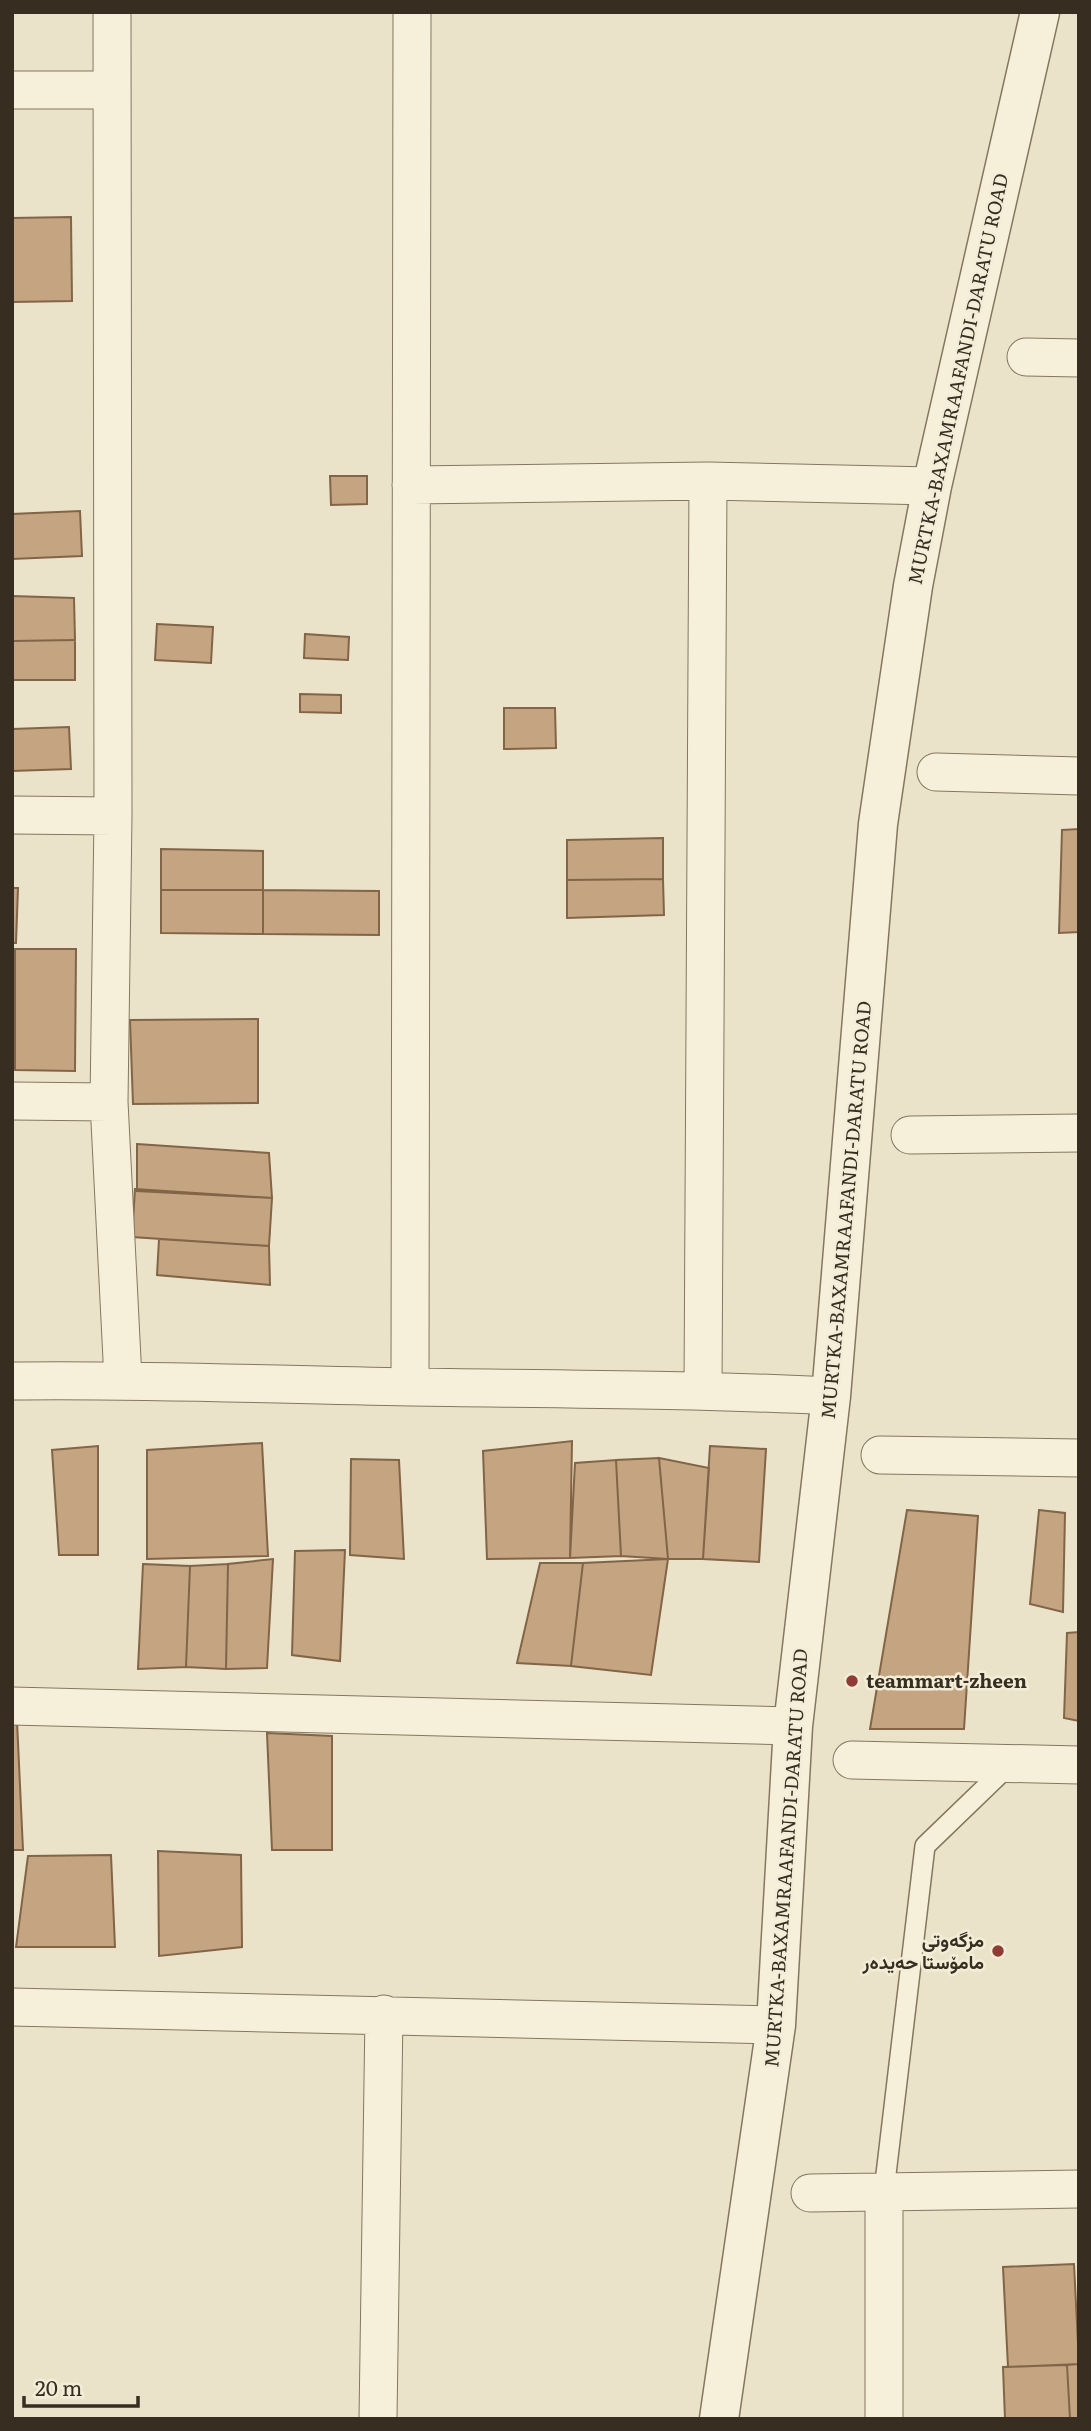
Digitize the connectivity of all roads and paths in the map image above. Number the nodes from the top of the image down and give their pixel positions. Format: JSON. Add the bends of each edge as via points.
{"nodes":[{"id":1,"x":112,"y":12,"type":"edge"},
{"id":2,"x":412,"y":12,"type":"edge"},
{"id":3,"x":1040,"y":12,"type":"edge"},
{"id":4,"x":12,"y":90,"type":"edge"},
{"id":5,"x":112,"y":90,"type":"junction"},
{"id":6,"x":1026,"y":357,"type":"dead end"},
{"id":7,"x":1079,"y":358,"type":"edge"},
{"id":8,"x":708,"y":481,"type":"junction"},
{"id":9,"x":411,"y":485,"type":"junction"},
{"id":10,"x":932,"y":486,"type":"junction"},
{"id":11,"x":936,"y":772,"type":"dead end"},
{"id":12,"x":1079,"y":776,"type":"edge"},
{"id":13,"x":12,"y":815,"type":"edge"},
{"id":14,"x":113,"y":816,"type":"junction"},
{"id":15,"x":12,"y":1101,"type":"edge"},
{"id":16,"x":109,"y":1102,"type":"junction"},
{"id":17,"x":1079,"y":1133,"type":"edge"},
{"id":18,"x":910,"y":1135,"type":"dead end"},
{"id":19,"x":122,"y":1379,"type":"junction"},
{"id":20,"x":12,"y":1381,"type":"edge"},
{"id":21,"x":410,"y":1387,"type":"junction"},
{"id":22,"x":703,"y":1389,"type":"junction"},
{"id":23,"x":831,"y":1396,"type":"junction"},
{"id":24,"x":880,"y":1455,"type":"dead end"},
{"id":25,"x":1079,"y":1458,"type":"edge"},
{"id":26,"x":12,"y":1706,"type":"edge"},
{"id":27,"x":793,"y":1726,"type":"junction"},
{"id":28,"x":852,"y":1760,"type":"dead end"},
{"id":29,"x":1011,"y":1764,"type":"junction"},
{"id":30,"x":1079,"y":1765,"type":"edge"},
{"id":31,"x":12,"y":2007,"type":"edge"},
{"id":32,"x":384,"y":2014,"type":"junction"},
{"id":33,"x":776,"y":2025,"type":"junction"},
{"id":34,"x":1079,"y":2189,"type":"edge"},
{"id":35,"x":884,"y":2190,"type":"junction"},
{"id":36,"x":810,"y":2193,"type":"dead end"},
{"id":37,"x":378,"y":2419,"type":"edge"},
{"id":38,"x":719,"y":2419,"type":"edge"},
{"id":39,"x":884,"y":2419,"type":"edge"}],
"edges":[{"from":1,"to":5,"type":"street"},
{"from":2,"to":9,"type":"street"},
{"from":3,"to":10,"type":"street","name":"MURTKA-BAXAMRAAFANDI-DARATU ROAD"},
{"from":4,"to":5,"type":"street"},
{"from":5,"to":14,"type":"street"},
{"from":6,"to":7,"type":"street"},
{"from":8,"to":9,"type":"street"},
{"from":8,"to":10,"type":"street"},
{"from":8,"to":22,"type":"street"},
{"from":9,"to":21,"type":"street"},
{"from":10,"to":23,"type":"street","name":"MURTKA-BAXAMRAAFANDI-DARATU ROAD","via":[[878,824]]},
{"from":11,"to":12,"type":"street"},
{"from":13,"to":14,"type":"street"},
{"from":14,"to":16,"type":"street"},
{"from":15,"to":16,"type":"street"},
{"from":16,"to":19,"type":"street"},
{"from":17,"to":18,"type":"street"},
{"from":19,"to":20,"type":"street"},
{"from":19,"to":21,"type":"street"},
{"from":21,"to":22,"type":"street"},
{"from":22,"to":23,"type":"street"},
{"from":23,"to":27,"type":"street","name":"MURTKA-BAXAMRAAFANDI-DARATU ROAD"},
{"from":24,"to":25,"type":"street"},
{"from":26,"to":27,"type":"street"},
{"from":27,"to":33,"type":"street","name":"MURTKA-BAXAMRAAFANDI-DARATU ROAD"},
{"from":28,"to":29,"type":"street"},
{"from":29,"to":30,"type":"street"},
{"from":29,"to":35,"type":"lane","via":[[925,1846]]},
{"from":31,"to":32,"type":"street"},
{"from":32,"to":33,"type":"street"},
{"from":32,"to":37,"type":"street"},
{"from":33,"to":38,"type":"street","name":"MURTKA-BAXAMRAAFANDI-DARATU ROAD"},
{"from":34,"to":35,"type":"street"},
{"from":35,"to":36,"type":"street"},
{"from":35,"to":39,"type":"street"}]}
